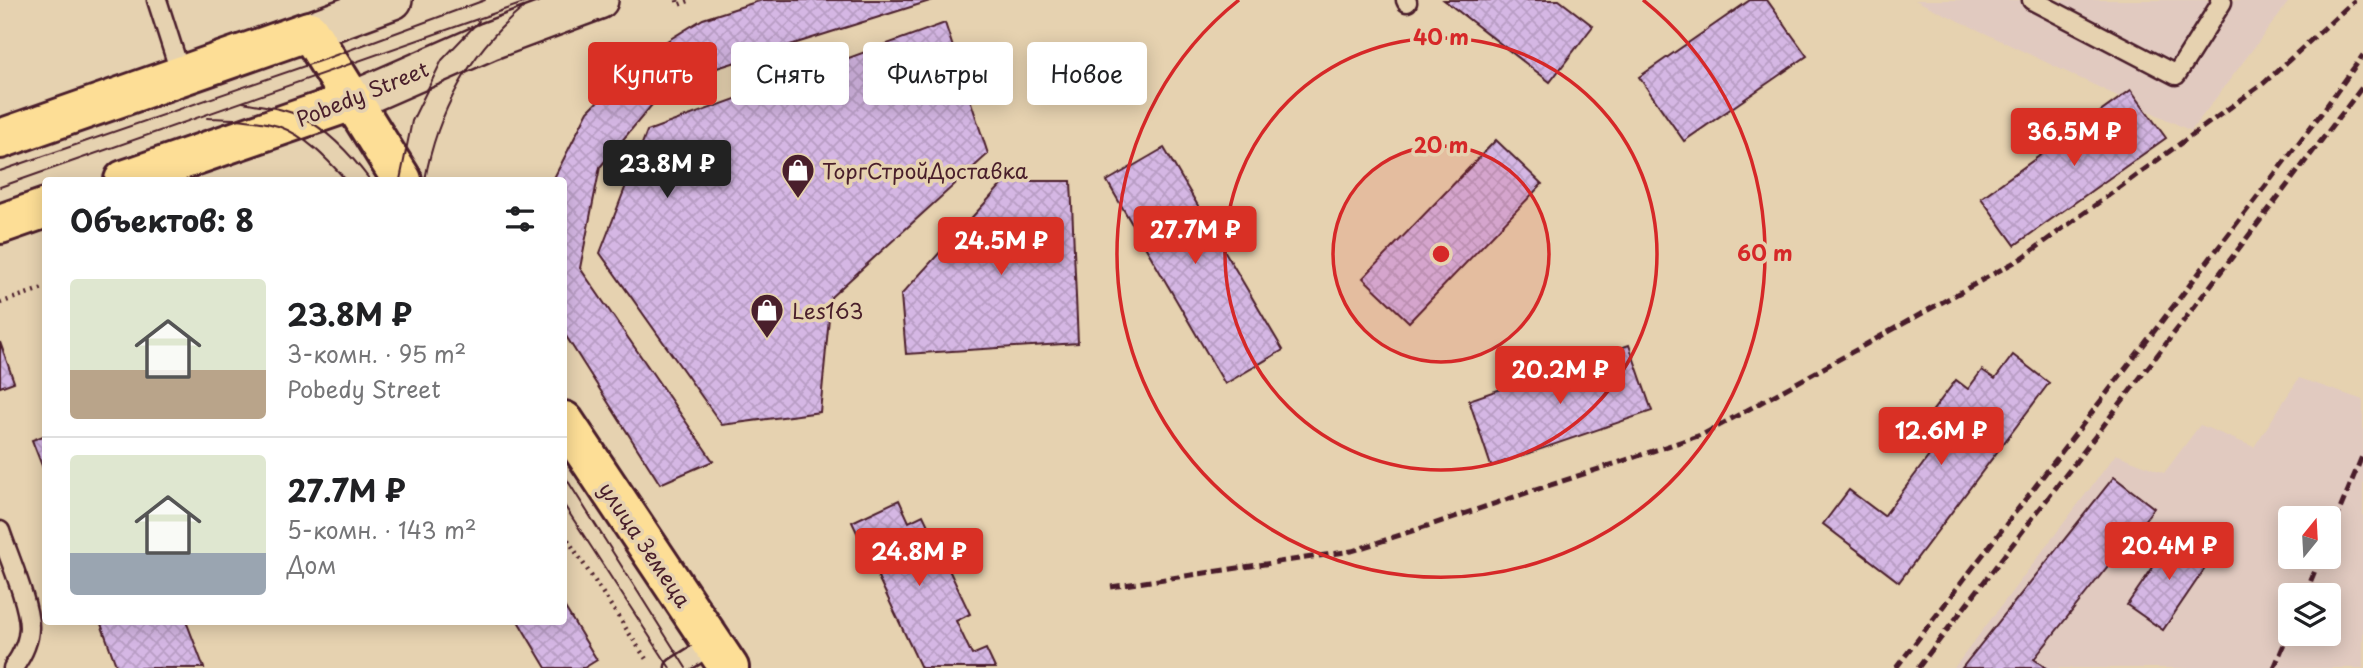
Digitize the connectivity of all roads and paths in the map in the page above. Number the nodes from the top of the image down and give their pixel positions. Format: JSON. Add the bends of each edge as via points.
{"nodes":[{"id":1,"x":157,"y":0,"type":"edge"},
{"id":2,"x":393,"y":0,"type":"edge"},
{"id":3,"x":599,"y":0,"type":"edge"},
{"id":4,"x":677,"y":0,"type":"edge"},
{"id":5,"x":691,"y":0,"type":"edge"},
{"id":6,"x":2032,"y":0,"type":"edge"},
{"id":7,"x":2222,"y":1,"type":"edge"},
{"id":8,"x":309,"y":31,"type":"junction"},
{"id":9,"x":181,"y":75,"type":"junction"},
{"id":10,"x":352,"y":101,"type":"junction"},
{"id":11,"x":1,"y":134,"type":"edge"},
{"id":12,"x":133,"y":177,"type":"edge"},
{"id":13,"x":400,"y":177,"type":"edge"},
{"id":14,"x":42,"y":209,"type":"edge"},
{"id":15,"x":0,"y":224,"type":"edge"},
{"id":16,"x":42,"y":288,"type":"edge"},
{"id":17,"x":0,"y":303,"type":"edge"},
{"id":18,"x":567,"y":425,"type":"edge"},
{"id":19,"x":0,"y":531,"type":"edge"},
{"id":20,"x":567,"y":539,"type":"edge"},
{"id":21,"x":721,"y":656,"type":"edge"},
{"id":22,"x":13,"y":668,"type":"edge"},
{"id":23,"x":652,"y":668,"type":"edge"},
{"id":24,"x":675,"y":668,"type":"edge"}],
"edges":[{"from":1,"to":9,"type":"lane"},
{"from":2,"to":8,"type":"street"},
{"from":3,"to":10,"type":"street","name":"Pobedy Street","via":[[489,41]]},
{"from":4,"to":5,"type":"path","via":[[678,5]]},
{"from":6,"to":7,"type":"lane","via":[[2176,75]]},
{"from":8,"to":9,"type":"main road"},
{"from":8,"to":10,"type":"main road"},
{"from":9,"to":11,"type":"main road"},
{"from":10,"to":12,"type":"main road","name":"Pobedy Street"},
{"from":10,"to":13,"type":"main road"},
{"from":14,"to":15,"type":"main road"},
{"from":16,"to":17,"type":"path"},
{"from":18,"to":21,"type":"main road","name":"улица Земеца"},
{"from":19,"to":22,"type":"lane","via":[[29,628]]},
{"from":20,"to":23,"type":"path"},
{"from":21,"to":24,"type":"lane"}]}
